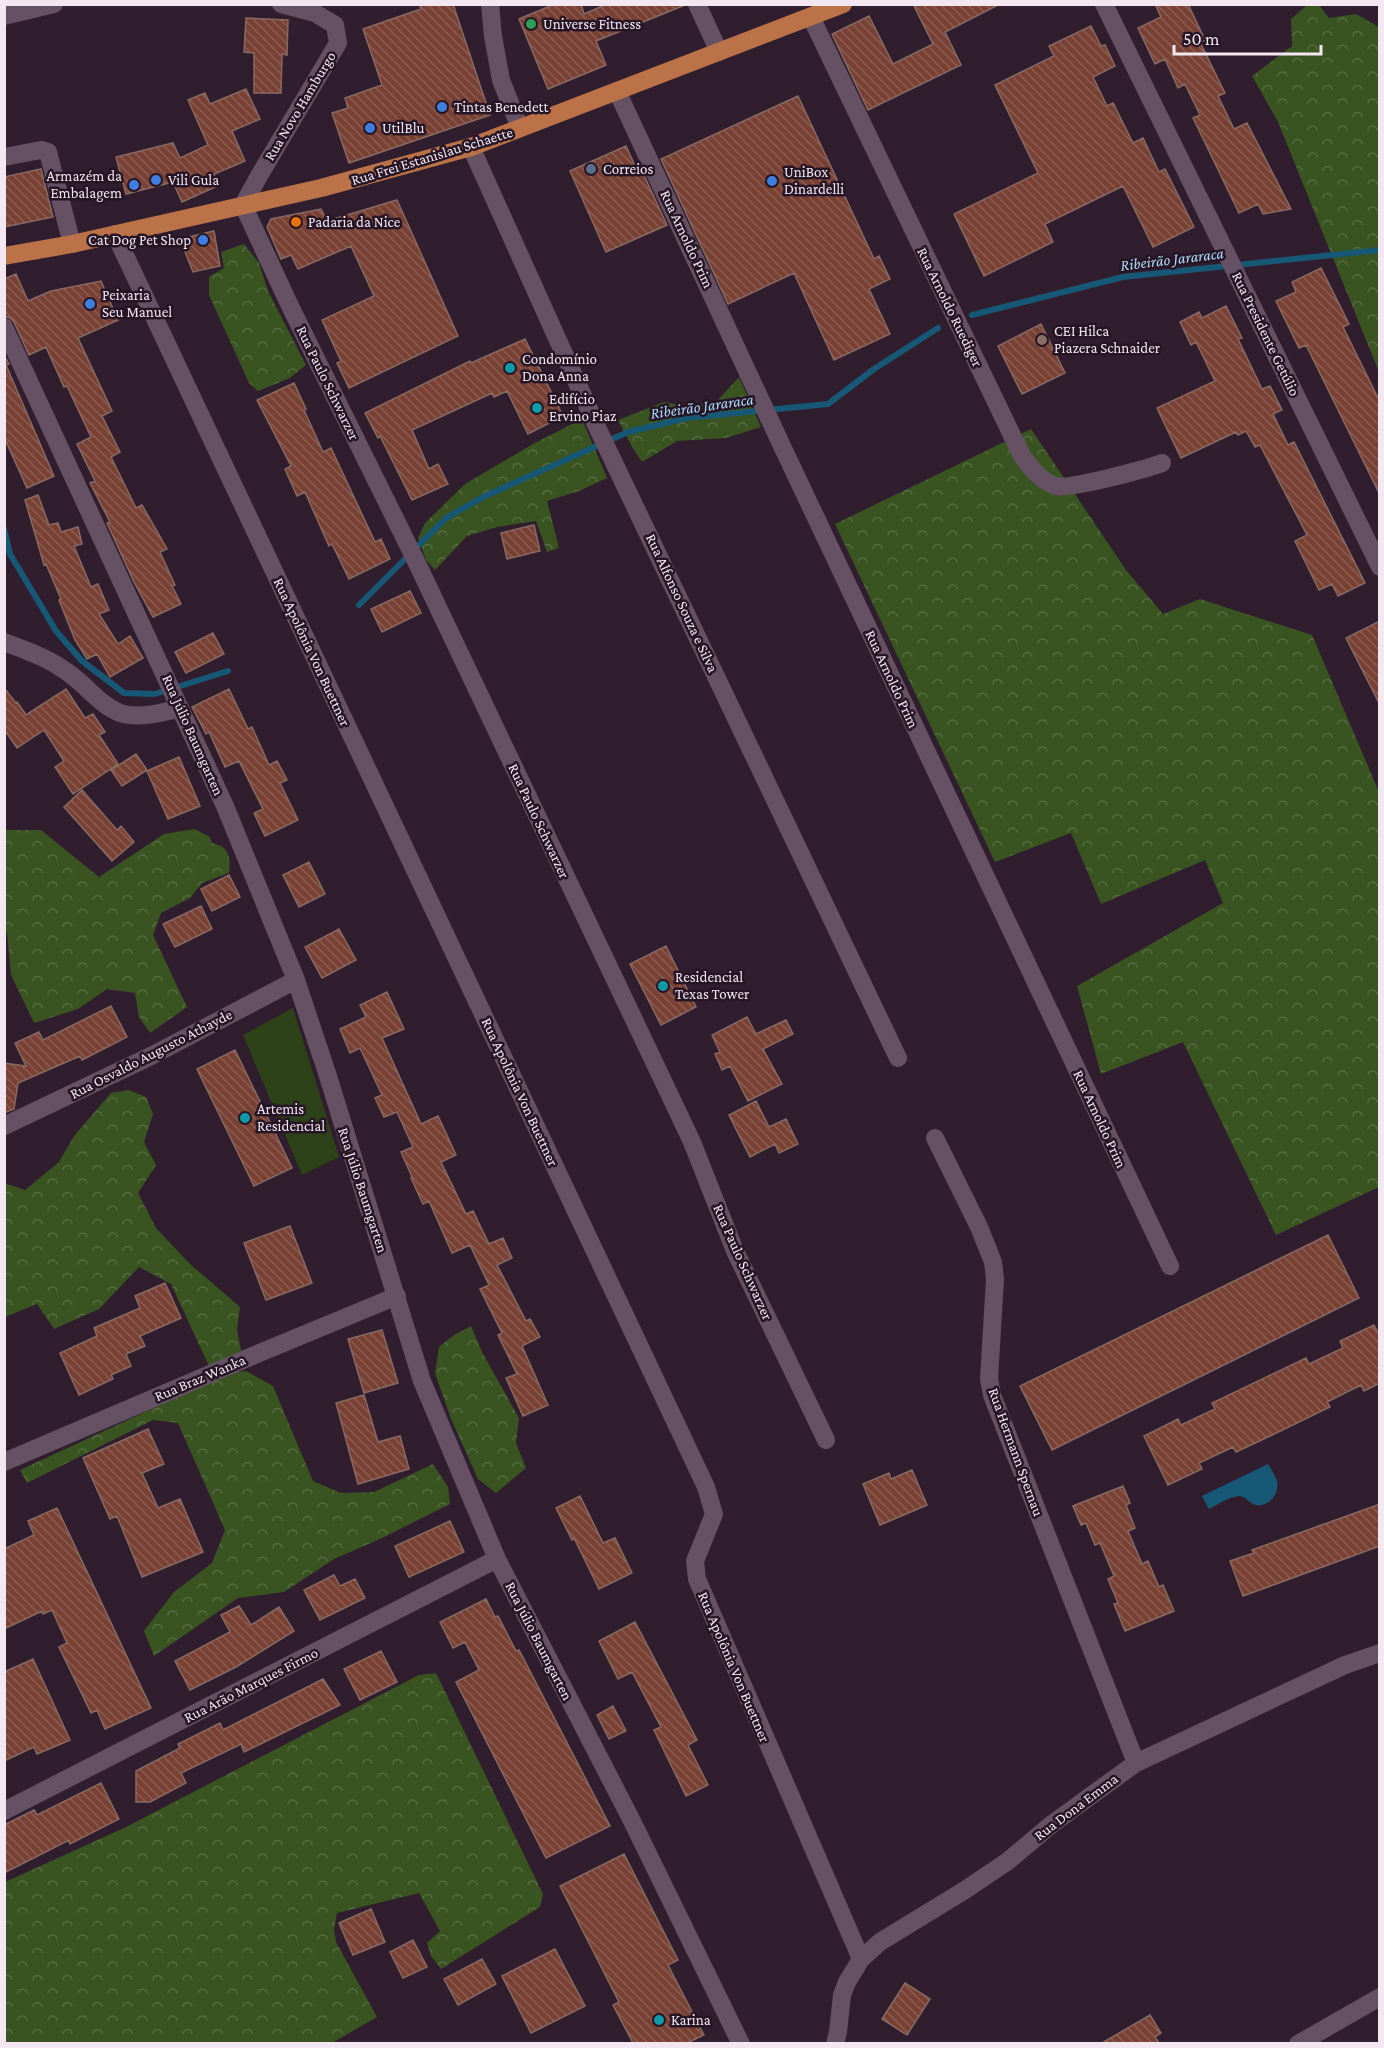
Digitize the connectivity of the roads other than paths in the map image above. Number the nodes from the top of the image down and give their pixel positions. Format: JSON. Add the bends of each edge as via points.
{"nodes":[{"id":1,"x":54,"y":4,"type":"edge"},
{"id":2,"x":281,"y":4,"type":"edge"},
{"id":3,"x":490,"y":4,"type":"edge"},
{"id":4,"x":697,"y":4,"type":"edge"},
{"id":5,"x":843,"y":4,"type":"edge"},
{"id":6,"x":1104,"y":4,"type":"edge"},
{"id":7,"x":4,"y":16,"type":"edge"},
{"id":8,"x":811,"y":17,"type":"junction"},
{"id":9,"x":718,"y":52,"type":"junction"},
{"id":10,"x":617,"y":91,"type":"junction"},
{"id":11,"x":520,"y":129,"type":"junction"},
{"id":12,"x":471,"y":147,"type":"junction"},
{"id":13,"x":4,"y":157,"type":"edge"},
{"id":14,"x":243,"y":205,"type":"junction"},
{"id":15,"x":115,"y":234,"type":"junction"},
{"id":16,"x":72,"y":244,"type":"junction"},
{"id":17,"x":4,"y":256,"type":"edge"},
{"id":18,"x":4,"y":327,"type":"edge"},
{"id":19,"x":1162,"y":463,"type":"dead end"},
{"id":20,"x":1380,"y":567,"type":"edge"},
{"id":21,"x":4,"y":642,"type":"edge"},
{"id":22,"x":175,"y":696,"type":"junction"},
{"id":23,"x":296,"y":980,"type":"junction"},
{"id":24,"x":898,"y":1058,"type":"dead end"},
{"id":25,"x":4,"y":1126,"type":"edge"},
{"id":26,"x":935,"y":1138,"type":"dead end"},
{"id":27,"x":1170,"y":1266,"type":"dead end"},
{"id":28,"x":397,"y":1296,"type":"junction"},
{"id":29,"x":825,"y":1440,"type":"dead end"},
{"id":30,"x":4,"y":1462,"type":"edge"},
{"id":31,"x":497,"y":1559,"type":"junction"},
{"id":32,"x":1380,"y":1653,"type":"edge"},
{"id":33,"x":1136,"y":1762,"type":"junction"},
{"id":34,"x":4,"y":1811,"type":"edge"},
{"id":35,"x":861,"y":1959,"type":"junction"},
{"id":36,"x":1380,"y":1997,"type":"edge"},
{"id":37,"x":838,"y":2040,"type":"edge"},
{"id":38,"x":741,"y":2043,"type":"edge"},
{"id":39,"x":1298,"y":2043,"type":"edge"}],
"edges":[{"from":1,"to":7,"type":"street"},
{"from":2,"to":14,"type":"street","name":"Rua Novo Hamburgo","via":[[315,13],[334,25],[338,43]]},
{"from":3,"to":11,"type":"street","via":[[501,80]]},
{"from":4,"to":9,"type":"street"},
{"from":5,"to":8,"type":"main road","name":"Rua Frei Estanislau Schaette"},
{"from":6,"to":20,"type":"street","name":"Rua Presidente Getúlio"},
{"from":8,"to":9,"type":"main road","name":"Rua Frei Estanislau Schaette"},
{"from":8,"to":19,"type":"street","name":"Rua Arnoldo Ruediger","via":[[1017,445],[1037,476],[1059,487]]},
{"from":9,"to":10,"type":"main road","name":"Rua Frei Estanislau Schaette"},
{"from":10,"to":11,"type":"main road","name":"Rua Frei Estanislau Schaette"},
{"from":10,"to":27,"type":"street","name":"Rua Arnoldo Prim"},
{"from":11,"to":12,"type":"main road","name":"Rua Frei Estanislau Schaette"},
{"from":12,"to":14,"type":"main road","name":"Rua Frei Estanislau Schaette","via":[[348,182]]},
{"from":12,"to":24,"type":"street","name":"Rua Alfonso Souza e Silva","via":[[597,427]]},
{"from":13,"to":16,"type":"street","via":[[48,152]]},
{"from":14,"to":15,"type":"main road","name":"Rua Frei Estanislau Schaette"},
{"from":14,"to":29,"type":"street","name":"Rua Paulo Schwarzer","via":[[692,1142],[735,1251]]},
{"from":15,"to":16,"type":"main road","name":"Rua Frei Estanislau Schaette"},
{"from":15,"to":35,"type":"street","name":"Rua Apolônia Von Buettner","via":[[706,1487],[714,1514],[694,1561],[697,1579]]},
{"from":16,"to":17,"type":"main road","name":"Rua Frei Estanislau Schaette"},
{"from":18,"to":22,"type":"street","name":"Rua Júlio Baumgarten"},
{"from":21,"to":22,"type":"street","via":[[43,656],[121,713],[143,715]]},
{"from":22,"to":23,"type":"street","name":"Rua Júlio Baumgarten"},
{"from":23,"to":25,"type":"street","name":"Rua Osvaldo Augusto Athayde","via":[[151,1056]]},
{"from":23,"to":28,"type":"street","name":"Rua Júlio Baumgarten"},
{"from":26,"to":33,"type":"street","name":"Rua Hermann Spernau","via":[[993,1262],[989,1379],[992,1395]]},
{"from":28,"to":30,"type":"street","name":"Rua Braz Wanka"},
{"from":28,"to":31,"type":"street","name":"Rua Júlio Baumgarten","via":[[422,1381]]},
{"from":31,"to":34,"type":"street","name":"Rua Arão Marques Firmo"},
{"from":31,"to":38,"type":"street","name":"Rua Júlio Baumgarten"},
{"from":32,"to":33,"type":"street","name":"Rua Dona Emma"},
{"from":33,"to":35,"type":"street","name":"Rua Dona Emma","via":[[1008,1861],[880,1942]]},
{"from":35,"to":37,"type":"street","name":"Rua Dona Emma","via":[[842,1995]]},
{"from":36,"to":39,"type":"street"}]}
